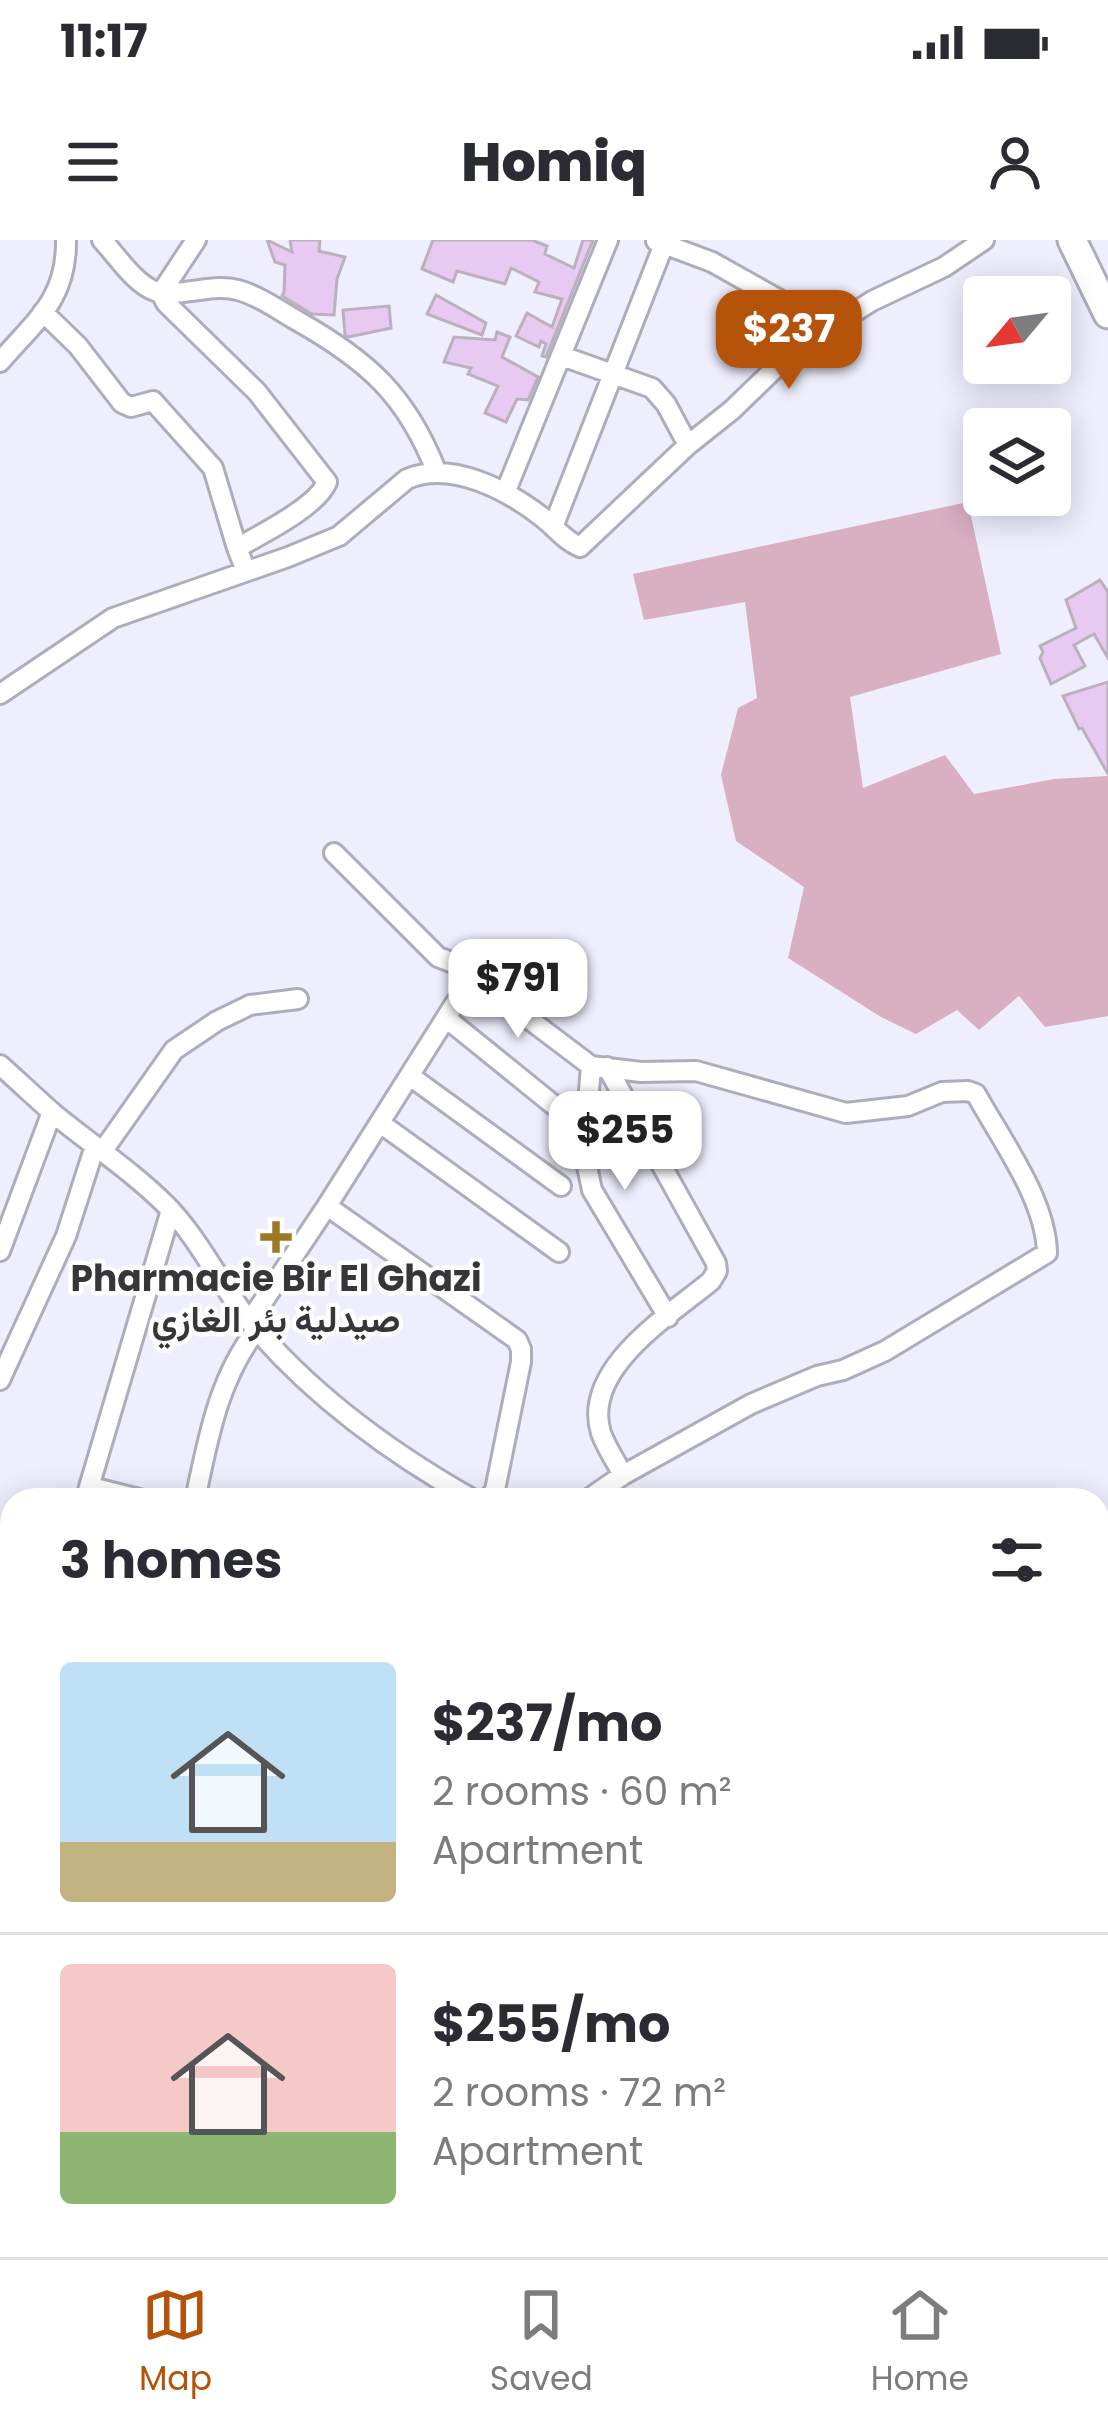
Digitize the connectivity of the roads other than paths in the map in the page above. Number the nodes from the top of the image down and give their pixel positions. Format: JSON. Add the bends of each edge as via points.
{"nodes":[{"id":1,"x":66,"y":240,"type":"edge"},
{"id":2,"x":102,"y":240,"type":"edge"},
{"id":3,"x":196,"y":240,"type":"edge"},
{"id":4,"x":608,"y":240,"type":"edge"},
{"id":5,"x":984,"y":240,"type":"edge"},
{"id":6,"x":1072,"y":240,"type":"edge"},
{"id":7,"x":659,"y":242,"type":"edge"},
{"id":8,"x":161,"y":293,"type":"junction"},
{"id":9,"x":43,"y":311,"type":"junction"},
{"id":10,"x":1108,"y":314,"type":"edge"},
{"id":11,"x":828,"y":327,"type":"junction"},
{"id":12,"x":562,"y":356,"type":"junction"},
{"id":13,"x":0,"y":362,"type":"edge"},
{"id":14,"x":613,"y":375,"type":"junction"},
{"id":15,"x":688,"y":445,"type":"junction"},
{"id":16,"x":437,"y":473,"type":"junction"},
{"id":17,"x":505,"y":493,"type":"junction"},
{"id":18,"x":553,"y":526,"type":"junction"},
{"id":19,"x":237,"y":548,"type":"junction"},
{"id":20,"x":246,"y":571,"type":"junction"},
{"id":21,"x":0,"y":694,"type":"edge"},
{"id":22,"x":334,"y":853,"type":"dead end"},
{"id":23,"x":298,"y":999,"type":"dead end"},
{"id":24,"x":0,"y":1065,"type":"edge"},
{"id":25,"x":599,"y":1066,"type":"junction"},
{"id":26,"x":410,"y":1076,"type":"junction"},
{"id":27,"x":556,"y":1107,"type":"dead end"},
{"id":28,"x":52,"y":1112,"type":"junction"},
{"id":29,"x":380,"y":1123,"type":"junction"},
{"id":30,"x":99,"y":1149,"type":"junction"},
{"id":31,"x":561,"y":1186,"type":"dead end"},
{"id":32,"x":327,"y":1206,"type":"junction"},
{"id":33,"x":171,"y":1210,"type":"junction"},
{"id":34,"x":0,"y":1250,"type":"edge"},
{"id":35,"x":560,"y":1252,"type":"dead end"},
{"id":36,"x":668,"y":1317,"type":"junction"},
{"id":37,"x":254,"y":1325,"type":"junction"},
{"id":38,"x":0,"y":1380,"type":"edge"},
{"id":39,"x":623,"y":1475,"type":"junction"},
{"id":40,"x":89,"y":1488,"type":"edge"},
{"id":41,"x":198,"y":1488,"type":"edge"},
{"id":42,"x":452,"y":1488,"type":"edge"},
{"id":43,"x":496,"y":1488,"type":"edge"},
{"id":44,"x":604,"y":1488,"type":"edge"}],
"edges":[{"from":1,"to":9,"type":"street","via":[[64,277]]},
{"from":2,"to":8,"type":"street"},
{"from":3,"to":8,"type":"street"},
{"from":4,"to":12,"type":"street"},
{"from":5,"to":11,"type":"street"},
{"from":6,"to":10,"type":"main road"},
{"from":7,"to":11,"type":"street"},
{"from":7,"to":14,"type":"street"},
{"from":8,"to":16,"type":"street","via":[[233,289],[346,350],[406,411]]},
{"from":8,"to":19,"type":"street","via":[[257,392],[327,482],[314,499]]},
{"from":9,"to":13,"type":"street"},
{"from":9,"to":19,"type":"street","via":[[122,403],[153,400],[209,461]]},
{"from":11,"to":15,"type":"street"},
{"from":12,"to":14,"type":"street"},
{"from":12,"to":17,"type":"street"},
{"from":14,"to":15,"type":"street","via":[[652,388]]},
{"from":14,"to":18,"type":"street"},
{"from":15,"to":18,"type":"street","via":[[582,546]]},
{"from":16,"to":17,"type":"street"},
{"from":16,"to":20,"type":"street","via":[[406,478],[339,536]]},
{"from":17,"to":18,"type":"street"},
{"from":19,"to":20,"type":"street"},
{"from":20,"to":21,"type":"street","via":[[113,618]]},
{"from":22,"to":25,"type":"street","via":[[438,957]]},
{"from":23,"to":30,"type":"street","via":[[250,1005],[173,1050]]},
{"from":24,"to":28,"type":"street"},
{"from":25,"to":36,"type":"street","via":[[584,1151],[592,1190]]},
{"from":25,"to":36,"type":"street","via":[[716,1263],[711,1281]]},
{"from":25,"to":39,"type":"street","via":[[696,1071],[846,1113],[968,1091],[1035,1200],[1046,1233],[1047,1253],[885,1351],[752,1404]]},
{"from":26,"to":27,"type":"street","via":[[451,1010]]},
{"from":26,"to":29,"type":"street"},
{"from":26,"to":31,"type":"street"},
{"from":28,"to":30,"type":"street"},
{"from":28,"to":34,"type":"street"},
{"from":29,"to":32,"type":"street"},
{"from":29,"to":35,"type":"street"},
{"from":30,"to":33,"type":"street"},
{"from":30,"to":38,"type":"street"},
{"from":32,"to":37,"type":"street"},
{"from":32,"to":43,"type":"street","via":[[517,1340],[521,1362]]},
{"from":33,"to":37,"type":"street"},
{"from":33,"to":40,"type":"street"},
{"from":36,"to":39,"type":"street","via":[[632,1346],[601,1400],[600,1431]]},
{"from":37,"to":41,"type":"street","via":[[230,1367]]},
{"from":37,"to":42,"type":"street","via":[[337,1408]]},
{"from":39,"to":44,"type":"street"}]}
